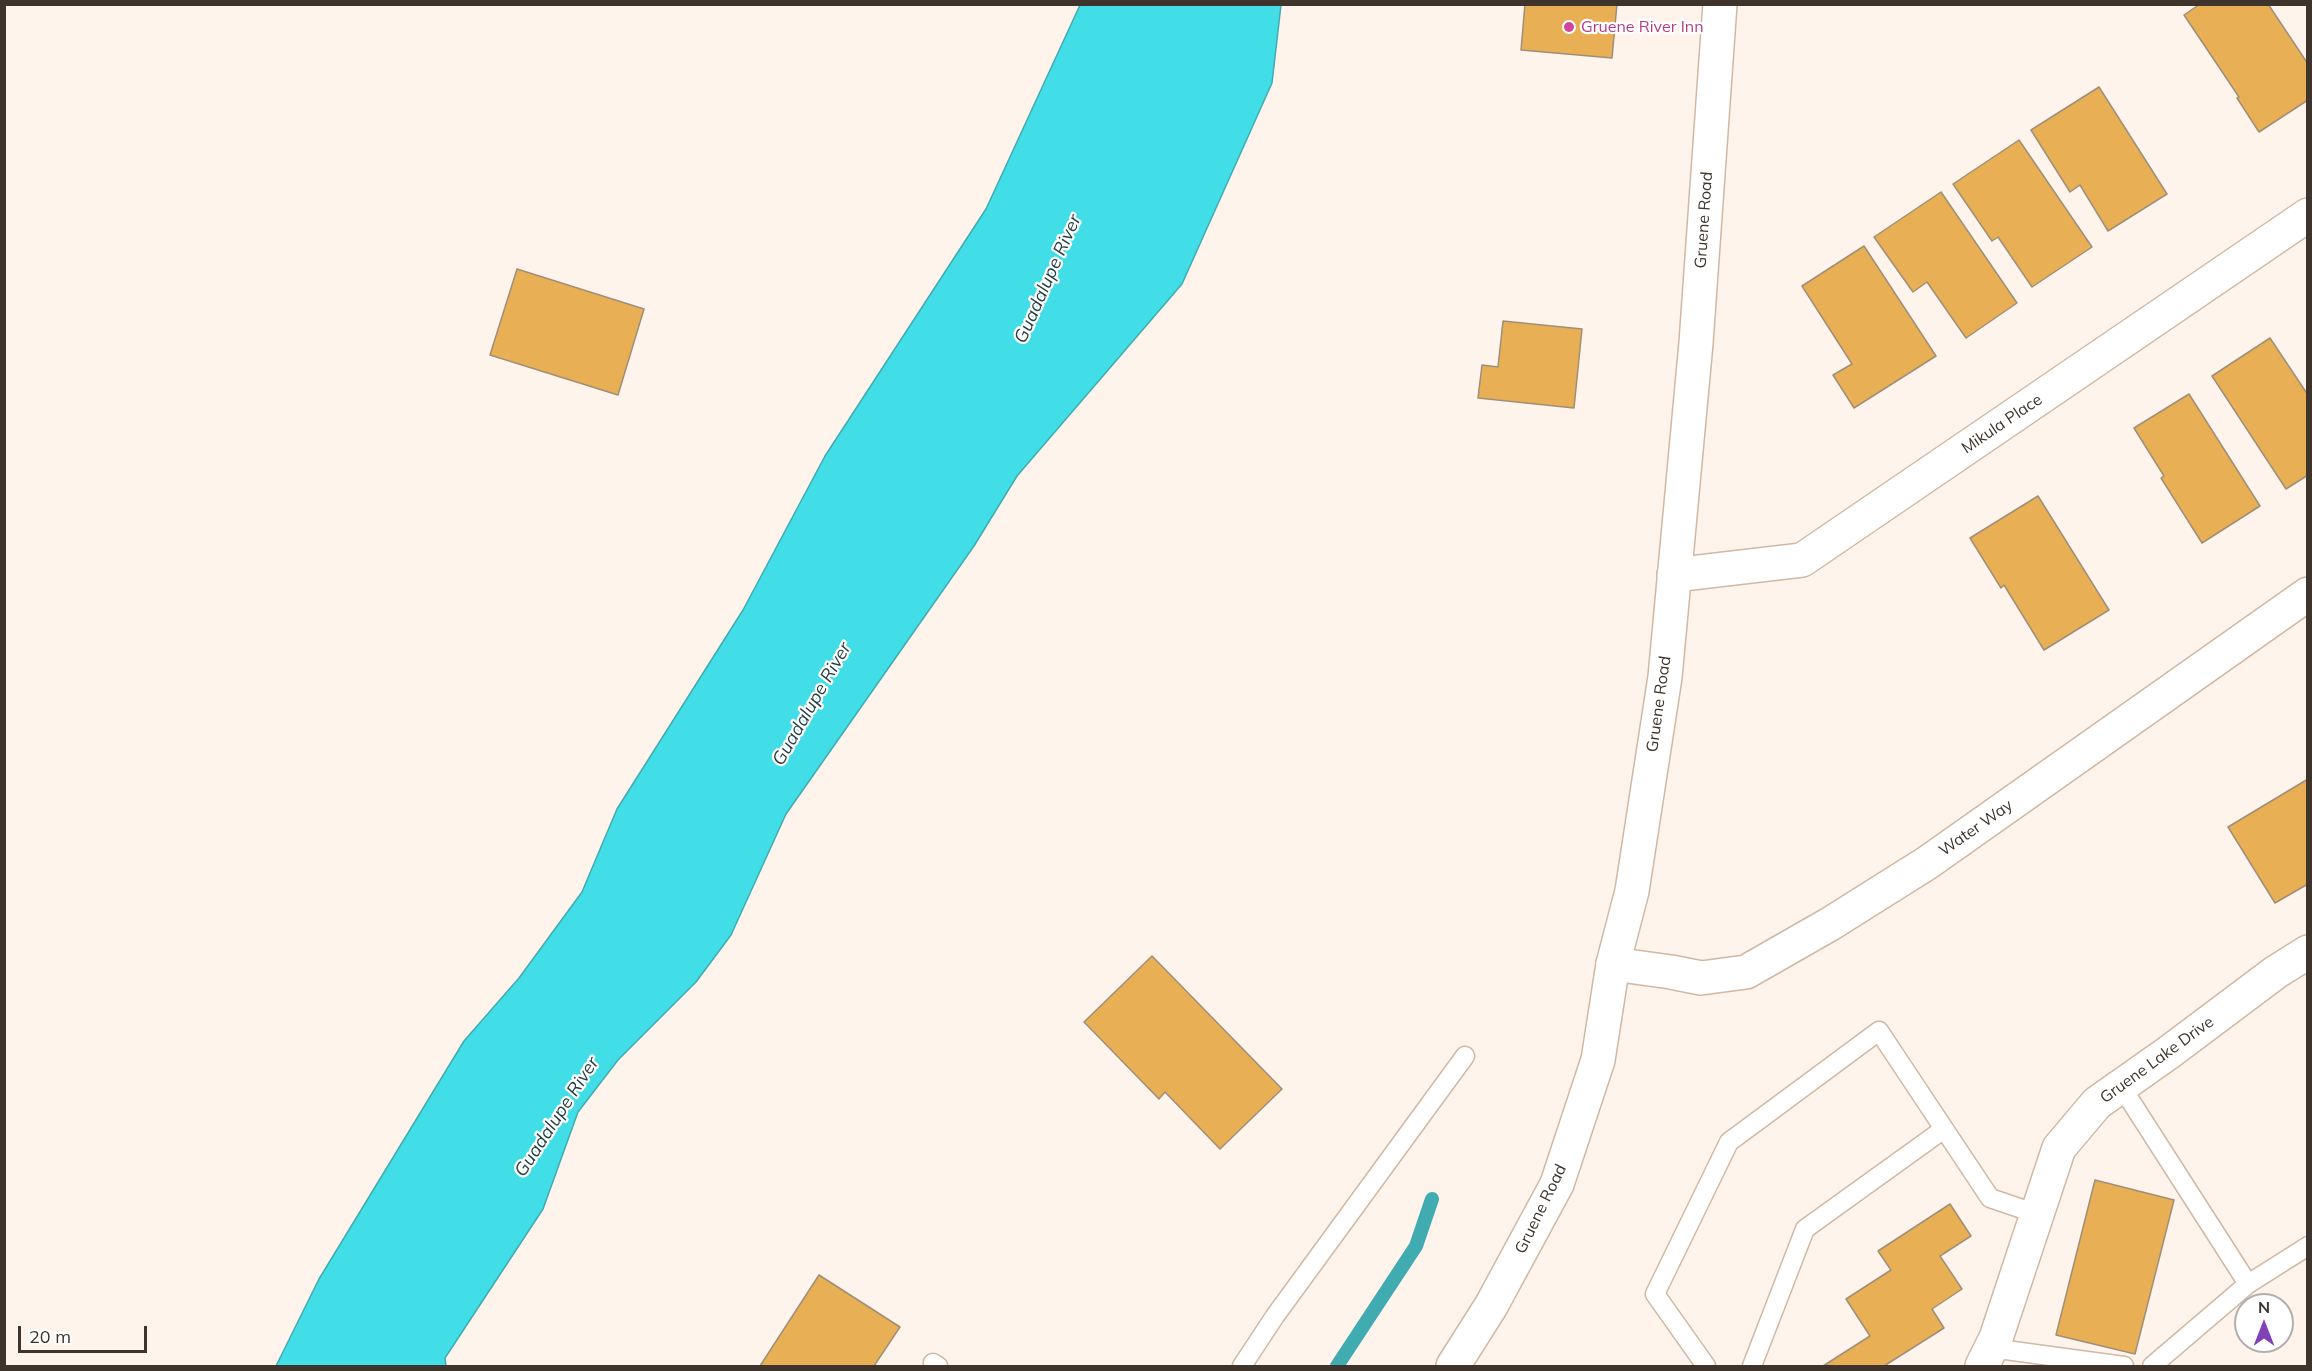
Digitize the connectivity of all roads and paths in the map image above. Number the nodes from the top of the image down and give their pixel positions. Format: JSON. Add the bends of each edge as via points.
{"nodes":[{"id":1,"x":1720,"y":4,"type":"edge"},
{"id":2,"x":2307,"y":215,"type":"edge"},
{"id":3,"x":1674,"y":575,"type":"junction"},
{"id":4,"x":2307,"y":594,"type":"edge"},
{"id":5,"x":2307,"y":952,"type":"edge"},
{"id":6,"x":1613,"y":964,"type":"junction"},
{"id":7,"x":1465,"y":1056,"type":"dead end"},
{"id":8,"x":2121,"y":1086,"type":"junction"},
{"id":9,"x":1944,"y":1129,"type":"junction"},
{"id":10,"x":2037,"y":1214,"type":"junction"},
{"id":11,"x":2307,"y":1246,"type":"edge"},
{"id":12,"x":2248,"y":1284,"type":"junction"},
{"id":13,"x":1987,"y":1357,"type":"edge"},
{"id":14,"x":1242,"y":1366,"type":"edge"},
{"id":15,"x":1453,"y":1366,"type":"edge"},
{"id":16,"x":1706,"y":1366,"type":"edge"},
{"id":17,"x":1752,"y":1366,"type":"edge"},
{"id":18,"x":2124,"y":1366,"type":"edge"},
{"id":19,"x":2152,"y":1366,"type":"edge"}],
"edges":[{"from":1,"to":3,"type":"street","name":"Gruene Road","via":[[1696,343]]},
{"from":2,"to":3,"type":"street","name":"Mikula Place","via":[[1802,560]]},
{"from":3,"to":6,"type":"street","name":"Gruene Road","via":[[1665,677],[1642,836]]},
{"from":4,"to":6,"type":"street","name":"Water Way","via":[[1927,863],[1746,972],[1701,978]]},
{"from":5,"to":8,"type":"street","name":"Gruene Lake Drive"},
{"from":6,"to":15,"type":"street","name":"Gruene Road","via":[[1598,1060],[1557,1184],[1491,1306]]},
{"from":7,"to":14,"type":"lane"},
{"from":8,"to":10,"type":"street","name":"Gruene Lake Drive","via":[[2097,1103],[2059,1148]]},
{"from":8,"to":12,"type":"lane"},
{"from":9,"to":10,"type":"lane","via":[[1990,1198]]},
{"from":9,"to":16,"type":"lane","via":[[1879,1031],[1729,1142],[1655,1294]]},
{"from":9,"to":17,"type":"lane","via":[[1805,1229]]},
{"from":10,"to":13,"type":"street","name":"Gruene Lake Drive"},
{"from":11,"to":12,"type":"lane"},
{"from":12,"to":19,"type":"lane"},
{"from":13,"to":18,"type":"lane"}]}
